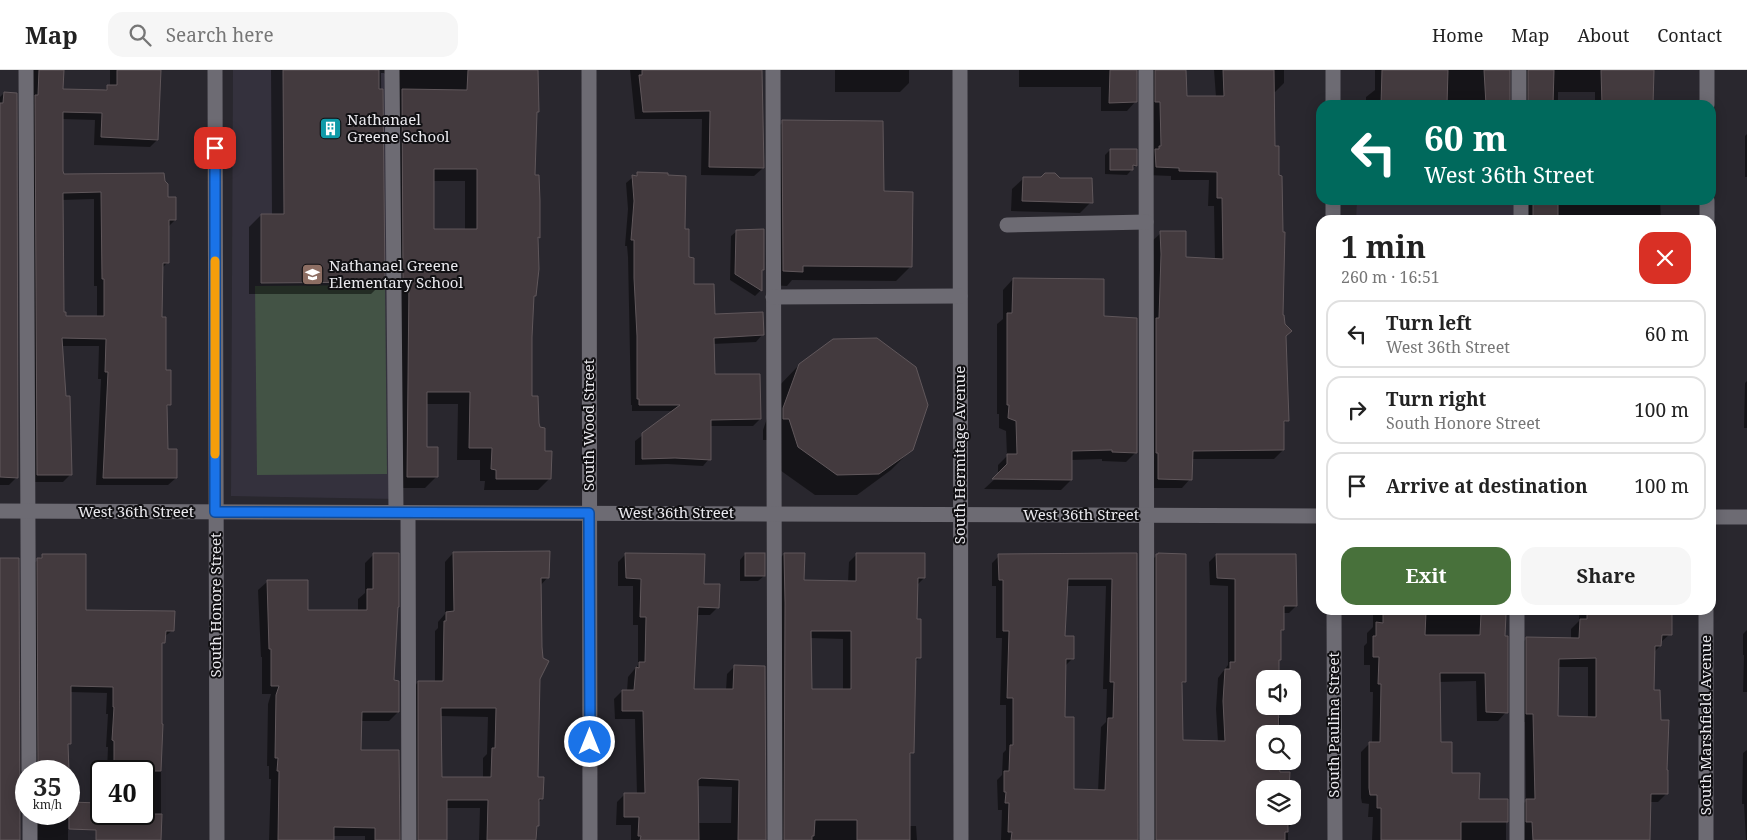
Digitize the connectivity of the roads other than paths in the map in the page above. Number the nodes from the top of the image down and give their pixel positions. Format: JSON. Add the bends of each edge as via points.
{"nodes":[{"id":1,"x":26,"y":70,"type":"edge"},
{"id":2,"x":215,"y":70,"type":"edge"},
{"id":3,"x":392,"y":70,"type":"edge"},
{"id":4,"x":589,"y":70,"type":"edge"},
{"id":5,"x":773,"y":70,"type":"edge"},
{"id":6,"x":960,"y":70,"type":"edge"},
{"id":7,"x":1146,"y":70,"type":"edge"},
{"id":8,"x":1333,"y":70,"type":"edge"},
{"id":9,"x":1519,"y":70,"type":"edge"},
{"id":10,"x":1707,"y":70,"type":"edge"},
{"id":11,"x":1333,"y":100,"type":"edge"},
{"id":12,"x":1520,"y":100,"type":"edge"},
{"id":13,"x":1707,"y":100,"type":"edge"},
{"id":14,"x":1146,"y":222,"type":"junction"},
{"id":15,"x":1006,"y":225,"type":"dead end"},
{"id":16,"x":960,"y":296,"type":"junction"},
{"id":17,"x":773,"y":297,"type":"junction"},
{"id":18,"x":0,"y":511,"type":"edge"},
{"id":19,"x":28,"y":511,"type":"junction"},
{"id":20,"x":215,"y":512,"type":"junction"},
{"id":21,"x":402,"y":512,"type":"junction"},
{"id":22,"x":589,"y":513,"type":"junction"},
{"id":23,"x":774,"y":514,"type":"junction"},
{"id":24,"x":960,"y":514,"type":"junction"},
{"id":25,"x":1147,"y":515,"type":"junction"},
{"id":26,"x":1316,"y":516,"type":"edge"},
{"id":27,"x":1716,"y":517,"type":"edge"},
{"id":28,"x":1747,"y":517,"type":"edge"},
{"id":29,"x":1334,"y":615,"type":"edge"},
{"id":30,"x":1517,"y":615,"type":"edge"},
{"id":31,"x":1706,"y":615,"type":"edge"},
{"id":32,"x":30,"y":760,"type":"edge"},
{"id":33,"x":30,"y":825,"type":"edge"},
{"id":34,"x":30,"y":840,"type":"edge"},
{"id":35,"x":217,"y":840,"type":"edge"},
{"id":36,"x":409,"y":840,"type":"edge"},
{"id":37,"x":590,"y":840,"type":"edge"},
{"id":38,"x":775,"y":840,"type":"edge"},
{"id":39,"x":961,"y":840,"type":"edge"},
{"id":40,"x":1147,"y":840,"type":"edge"},
{"id":41,"x":1334,"y":840,"type":"edge"},
{"id":42,"x":1518,"y":840,"type":"edge"},
{"id":43,"x":1706,"y":840,"type":"edge"}],
"edges":[{"from":1,"to":19,"type":"street"},
{"from":2,"to":20,"type":"street","name":"South Honore Street"},
{"from":3,"to":21,"type":"street"},
{"from":4,"to":22,"type":"street","name":"South Wood Street"},
{"from":5,"to":17,"type":"street"},
{"from":6,"to":16,"type":"street","name":"South Hermitage Avenue"},
{"from":7,"to":14,"type":"street"},
{"from":8,"to":11,"type":"street"},
{"from":9,"to":12,"type":"street"},
{"from":10,"to":13,"type":"street"},
{"from":14,"to":15,"type":"street"},
{"from":14,"to":25,"type":"street"},
{"from":16,"to":17,"type":"street"},
{"from":16,"to":24,"type":"street","name":"South Hermitage Avenue"},
{"from":17,"to":23,"type":"street"},
{"from":18,"to":19,"type":"street","name":"West 36th Street"},
{"from":19,"to":20,"type":"street","name":"West 36th Street"},
{"from":19,"to":32,"type":"street"},
{"from":20,"to":21,"type":"street","name":"West 36th Street"},
{"from":20,"to":35,"type":"street","name":"South Honore Street"},
{"from":21,"to":22,"type":"street","name":"West 36th Street"},
{"from":21,"to":36,"type":"street"},
{"from":22,"to":23,"type":"street","name":"West 36th Street"},
{"from":22,"to":37,"type":"street","name":"South Wood Street"},
{"from":23,"to":24,"type":"street","name":"West 36th Street"},
{"from":23,"to":38,"type":"street"},
{"from":24,"to":25,"type":"street","name":"West 36th Street"},
{"from":24,"to":39,"type":"street","name":"South Hermitage Avenue"},
{"from":25,"to":26,"type":"street","name":"West 36th Street"},
{"from":25,"to":40,"type":"street"},
{"from":27,"to":28,"type":"street"},
{"from":29,"to":41,"type":"street","name":"South Paulina Street"},
{"from":30,"to":42,"type":"street"},
{"from":31,"to":43,"type":"street","name":"South Marshfield Avenue"},
{"from":33,"to":34,"type":"street"}]}
